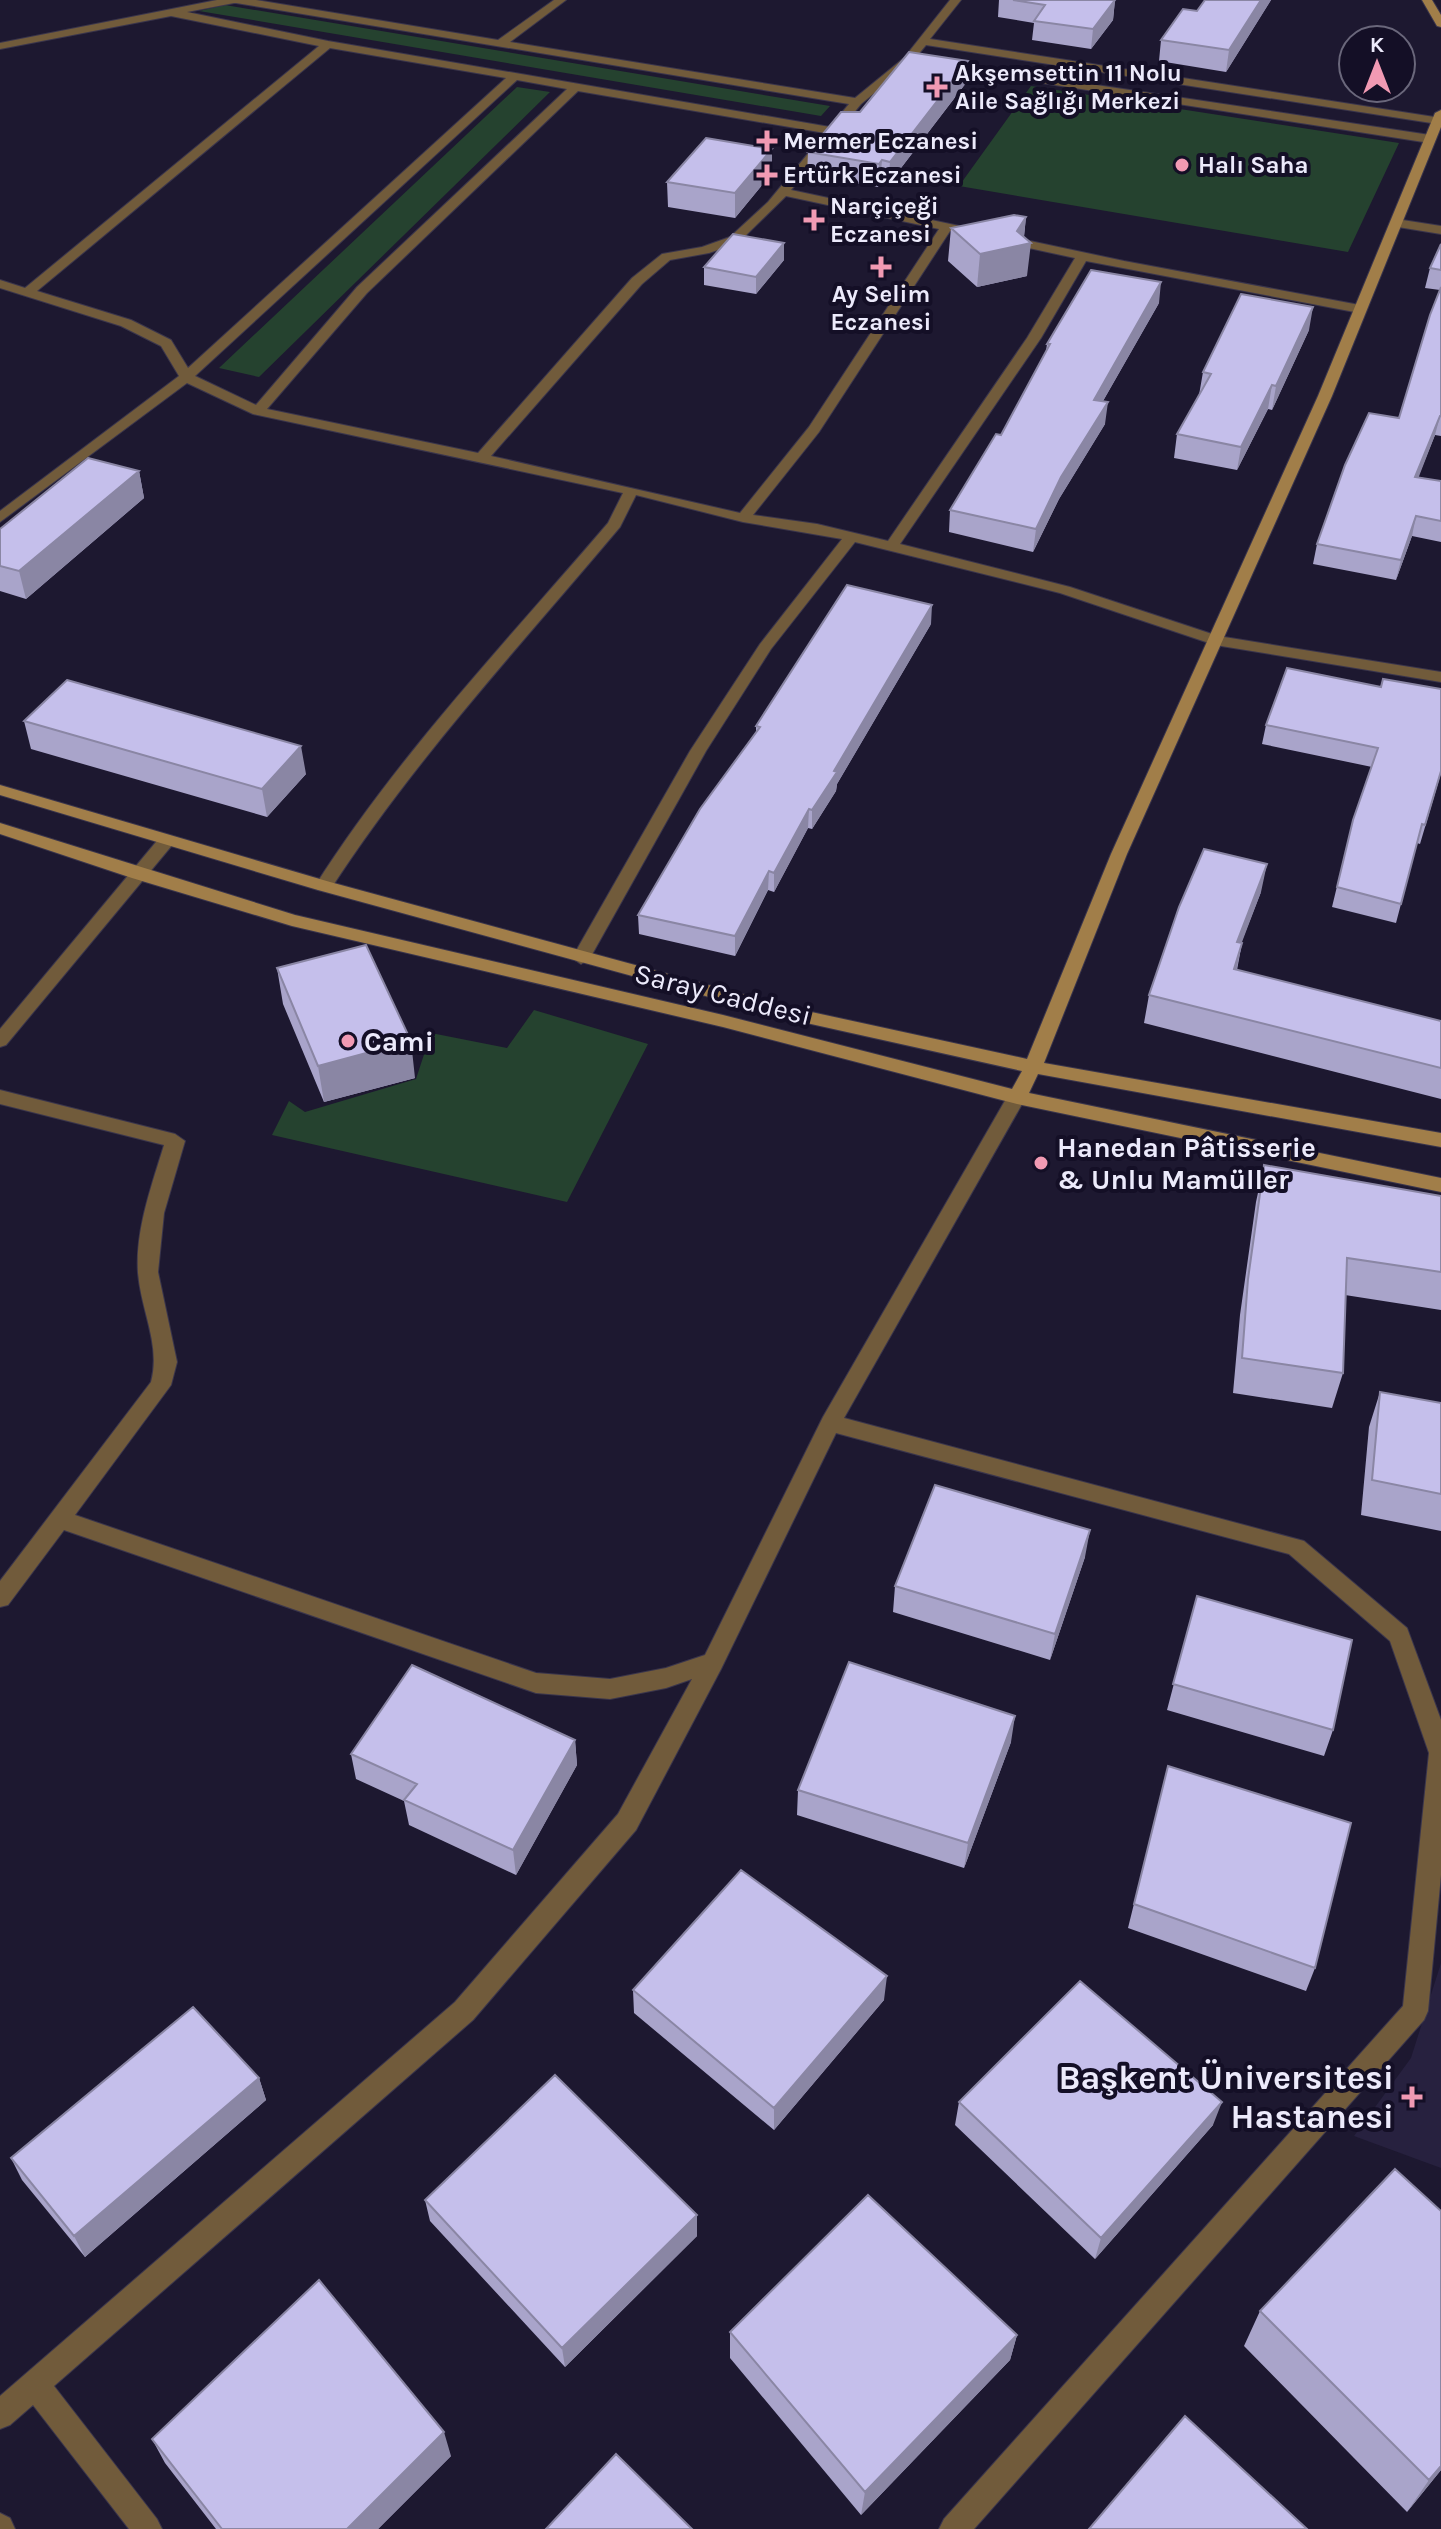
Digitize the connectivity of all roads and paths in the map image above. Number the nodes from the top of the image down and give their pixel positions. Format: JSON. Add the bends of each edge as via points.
{"nodes":[{"id":1,"x":234,"y":0,"type":"edge"},
{"id":2,"x":561,"y":0,"type":"edge"},
{"id":3,"x":956,"y":0,"type":"edge"},
{"id":4,"x":1427,"y":0,"type":"edge"},
{"id":5,"x":169,"y":12,"type":"junction"},
{"id":6,"x":1441,"y":24,"type":"edge"},
{"id":7,"x":921,"y":41,"type":"junction"},
{"id":8,"x":501,"y":43,"type":"junction"},
{"id":9,"x":328,"y":44,"type":"junction"},
{"id":10,"x":0,"y":46,"type":"edge"},
{"id":11,"x":908,"y":60,"type":"junction"},
{"id":12,"x":514,"y":77,"type":"junction"},
{"id":13,"x":574,"y":88,"type":"junction"},
{"id":14,"x":857,"y":102,"type":"junction"},
{"id":15,"x":1439,"y":117,"type":"edge"},
{"id":16,"x":831,"y":131,"type":"junction"},
{"id":17,"x":1430,"y":139,"type":"junction"},
{"id":18,"x":782,"y":192,"type":"junction"},
{"id":19,"x":1396,"y":223,"type":"junction"},
{"id":20,"x":947,"y":226,"type":"junction"},
{"id":21,"x":1441,"y":230,"type":"edge"},
{"id":22,"x":1083,"y":256,"type":"junction"},
{"id":23,"x":0,"y":284,"type":"edge"},
{"id":24,"x":28,"y":292,"type":"junction"},
{"id":25,"x":1360,"y":309,"type":"junction"},
{"id":26,"x":186,"y":377,"type":"junction"},
{"id":27,"x":258,"y":411,"type":"junction"},
{"id":28,"x":481,"y":459,"type":"junction"},
{"id":29,"x":631,"y":490,"type":"junction"},
{"id":30,"x":3,"y":514,"type":"edge"},
{"id":31,"x":743,"y":518,"type":"junction"},
{"id":32,"x":851,"y":537,"type":"junction"},
{"id":33,"x":891,"y":547,"type":"junction"},
{"id":34,"x":1215,"y":640,"type":"junction"},
{"id":35,"x":1441,"y":677,"type":"edge"},
{"id":36,"x":0,"y":790,"type":"edge"},
{"id":37,"x":0,"y":828,"type":"edge"},
{"id":38,"x":167,"y":840,"type":"junction"},
{"id":39,"x":138,"y":874,"type":"junction"},
{"id":40,"x":324,"y":886,"type":"junction"},
{"id":41,"x":581,"y":958,"type":"junction"},
{"id":42,"x":0,"y":1041,"type":"edge"},
{"id":43,"x":1033,"y":1067,"type":"junction"},
{"id":44,"x":0,"y":1097,"type":"edge"},
{"id":45,"x":1017,"y":1097,"type":"junction"},
{"id":46,"x":1441,"y":1140,"type":"edge"},
{"id":47,"x":1441,"y":1185,"type":"edge"},
{"id":48,"x":830,"y":1423,"type":"junction"},
{"id":49,"x":62,"y":1520,"type":"junction"},
{"id":50,"x":0,"y":1598,"type":"edge"},
{"id":51,"x":713,"y":1662,"type":"junction"},
{"id":52,"x":36,"y":2386,"type":"junction"},
{"id":53,"x":0,"y":2415,"type":"edge"},
{"id":54,"x":147,"y":2529,"type":"edge"},
{"id":55,"x":954,"y":2529,"type":"edge"}],
"edges":[{"from":1,"to":5,"type":"street"},
{"from":1,"to":8,"type":"street"},
{"from":2,"to":8,"type":"street"},
{"from":3,"to":7,"type":"street"},
{"from":4,"to":6,"type":"street"},
{"from":5,"to":9,"type":"street"},
{"from":5,"to":10,"type":"street"},
{"from":7,"to":11,"type":"street"},
{"from":7,"to":15,"type":"street"},
{"from":8,"to":14,"type":"street"},
{"from":9,"to":12,"type":"street"},
{"from":9,"to":24,"type":"street"},
{"from":11,"to":14,"type":"street"},
{"from":11,"to":17,"type":"street"},
{"from":12,"to":13,"type":"street"},
{"from":12,"to":26,"type":"street"},
{"from":13,"to":16,"type":"street"},
{"from":13,"to":27,"type":"street","via":[[362,290]]},
{"from":14,"to":16,"type":"street"},
{"from":15,"to":17,"type":"street"},
{"from":16,"to":18,"type":"street"},
{"from":17,"to":19,"type":"street"},
{"from":18,"to":20,"type":"street"},
{"from":18,"to":28,"type":"street","via":[[734,240],[666,257],[637,281]]},
{"from":19,"to":21,"type":"street"},
{"from":19,"to":25,"type":"street"},
{"from":20,"to":22,"type":"street"},
{"from":20,"to":31,"type":"street","via":[[814,429]]},
{"from":22,"to":25,"type":"street"},
{"from":22,"to":33,"type":"street","via":[[1034,338]]},
{"from":23,"to":24,"type":"street"},
{"from":24,"to":26,"type":"street","via":[[126,323],[166,343]]},
{"from":25,"to":34,"type":"street"},
{"from":26,"to":27,"type":"street"},
{"from":26,"to":30,"type":"street"},
{"from":27,"to":28,"type":"street"},
{"from":28,"to":29,"type":"street"},
{"from":29,"to":31,"type":"street"},
{"from":29,"to":40,"type":"street","via":[[615,524],[429,744]]},
{"from":31,"to":32,"type":"street"},
{"from":32,"to":33,"type":"street"},
{"from":32,"to":41,"type":"street","via":[[765,647],[698,751]]},
{"from":33,"to":34,"type":"street","via":[[1065,590]]},
{"from":34,"to":35,"type":"street"},
{"from":34,"to":43,"type":"street","via":[[1119,854]]},
{"from":36,"to":38,"type":"street","name":"Saray Caddesi"},
{"from":37,"to":39,"type":"street","name":"Saray Caddesi"},
{"from":38,"to":39,"type":"street"},
{"from":38,"to":40,"type":"street","name":"Saray Caddesi"},
{"from":39,"to":42,"type":"street"},
{"from":39,"to":45,"type":"street","name":"Saray Caddesi","via":[[292,920],[723,1021]]},
{"from":40,"to":41,"type":"street","name":"Saray Caddesi"},
{"from":41,"to":43,"type":"street","name":"Saray Caddesi","via":[[793,1014]]},
{"from":43,"to":45,"type":"street"},
{"from":43,"to":46,"type":"street","name":"Saray Caddesi"},
{"from":44,"to":49,"type":"street","via":[[175,1141],[154,1213],[148,1272],[167,1362],[161,1385]]},
{"from":45,"to":47,"type":"street","name":"Saray Caddesi"},
{"from":45,"to":48,"type":"street"},
{"from":48,"to":51,"type":"street"},
{"from":48,"to":55,"type":"street","via":[[1296,1547],[1399,1635],[1441,1753],[1415,2011]]},
{"from":49,"to":50,"type":"street"},
{"from":49,"to":51,"type":"street","via":[[536,1683],[610,1689]]},
{"from":51,"to":52,"type":"street","via":[[627,1822],[464,2011]]},
{"from":52,"to":53,"type":"street"},
{"from":52,"to":54,"type":"street"}]}
